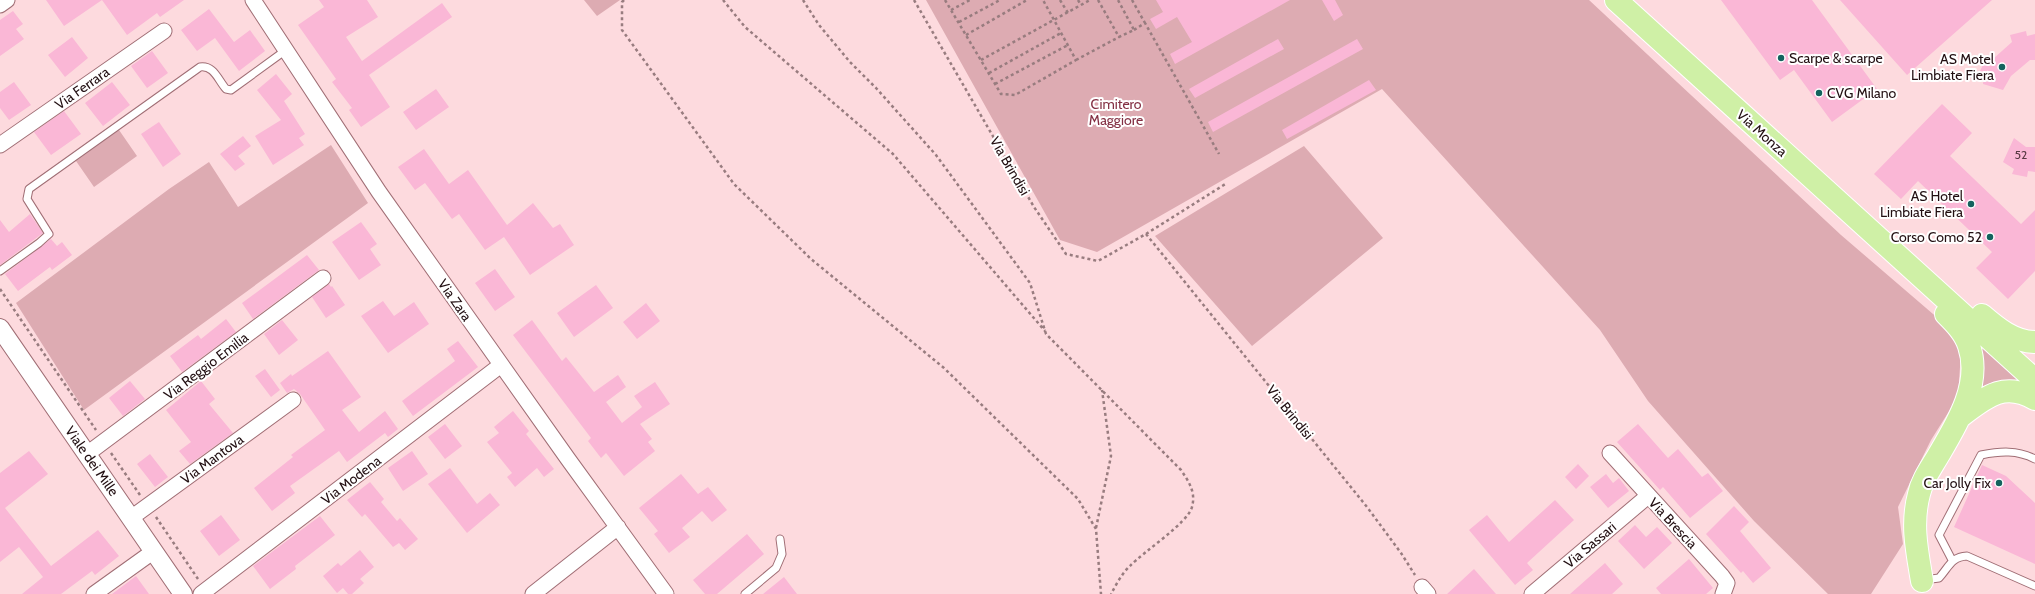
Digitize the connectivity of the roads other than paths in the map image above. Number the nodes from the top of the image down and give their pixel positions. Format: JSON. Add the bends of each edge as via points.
{"nodes":[{"id":1,"x":7,"y":0,"type":"edge"},
{"id":2,"x":253,"y":0,"type":"edge"},
{"id":3,"x":1616,"y":0,"type":"edge"},
{"id":4,"x":0,"y":5,"type":"edge"},
{"id":5,"x":164,"y":31,"type":"dead end"},
{"id":6,"x":286,"y":50,"type":"junction"},
{"id":7,"x":0,"y":145,"type":"edge"},
{"id":8,"x":1909,"y":266,"type":"junction"},
{"id":9,"x":0,"y":271,"type":"edge"},
{"id":10,"x":324,"y":278,"type":"dead end"},
{"id":11,"x":0,"y":328,"type":"edge"},
{"id":12,"x":2035,"y":342,"type":"edge"},
{"id":13,"x":501,"y":365,"type":"junction"},
{"id":14,"x":2035,"y":380,"type":"edge"},
{"id":15,"x":2035,"y":399,"type":"edge"},
{"id":16,"x":293,"y":400,"type":"dead end"},
{"id":17,"x":1962,"y":416,"type":"junction"},
{"id":18,"x":1610,"y":453,"type":"dead end"},
{"id":19,"x":87,"y":454,"type":"junction"},
{"id":20,"x":2035,"y":459,"type":"edge"},
{"id":21,"x":1648,"y":496,"type":"junction"},
{"id":22,"x":131,"y":518,"type":"junction"},
{"id":23,"x":618,"y":526,"type":"junction"},
{"id":24,"x":780,"y":539,"type":"dead end"},
{"id":25,"x":154,"y":551,"type":"junction"},
{"id":26,"x":1952,"y":560,"type":"junction"},
{"id":27,"x":1922,"y":581,"type":"joint"},
{"id":28,"x":2035,"y":586,"type":"edge"},
{"id":29,"x":94,"y":594,"type":"edge"},
{"id":30,"x":183,"y":594,"type":"edge"},
{"id":31,"x":201,"y":594,"type":"edge"},
{"id":32,"x":533,"y":594,"type":"edge"},
{"id":33,"x":666,"y":594,"type":"edge"},
{"id":34,"x":745,"y":594,"type":"edge"},
{"id":35,"x":1532,"y":594,"type":"edge"},
{"id":36,"x":1723,"y":594,"type":"edge"}],
"edges":[{"from":1,"to":4,"type":"street"},
{"from":2,"to":6,"type":"street","name":"Via Zara"},
{"from":3,"to":8,"type":"main road","name":"Via Monza"},
{"from":5,"to":7,"type":"street","name":"Via Ferrara"},
{"from":6,"to":9,"type":"lane","via":[[231,90],[226,89],[211,69],[206,66],[200,67],[29,189],[27,199],[49,234]]},
{"from":6,"to":13,"type":"street","name":"Via Zara","via":[[374,186]]},
{"from":8,"to":12,"type":"main road","via":[[1948,284],[2000,330],[2016,338]]},
{"from":8,"to":14,"type":"main road"},
{"from":8,"to":17,"type":"main road","via":[[1930,298],[1957,325],[1969,344],[1973,362],[1970,387]]},
{"from":10,"to":19,"type":"street","name":"Via Reggio Emilia"},
{"from":11,"to":19,"type":"street","name":"Viale dei Mille"},
{"from":13,"to":23,"type":"street","name":"Via Zara"},
{"from":13,"to":31,"type":"street","name":"Via Modena"},
{"from":15,"to":17,"type":"main road","via":[[2015,391],[1999,392],[1986,397]]},
{"from":16,"to":22,"type":"street","name":"Via Mantova"},
{"from":17,"to":27,"type":"main road","via":[[1919,492],[1914,531]]},
{"from":18,"to":21,"type":"street","name":"Via Brescia"},
{"from":19,"to":22,"type":"street","name":"Viale dei Mille"},
{"from":20,"to":26,"type":"lane","via":[[2022,453],[2000,451],[1981,454],[1939,536]]},
{"from":21,"to":35,"type":"street","name":"Via Sassari"},
{"from":21,"to":36,"type":"street","name":"Via Brescia","via":[[1722,576],[1727,583]]},
{"from":22,"to":25,"type":"street","name":"Viale dei Mille"},
{"from":23,"to":32,"type":"street"},
{"from":23,"to":33,"type":"street","name":"Via Zara"},
{"from":24,"to":34,"type":"lane","via":[[782,554],[776,568]]},
{"from":25,"to":29,"type":"street"},
{"from":25,"to":30,"type":"street","name":"Viale dei Mille"},
{"from":26,"to":27,"type":"lane","via":[[1939,578]]},
{"from":26,"to":28,"type":"lane","via":[[1959,556],[1967,556]]}]}
